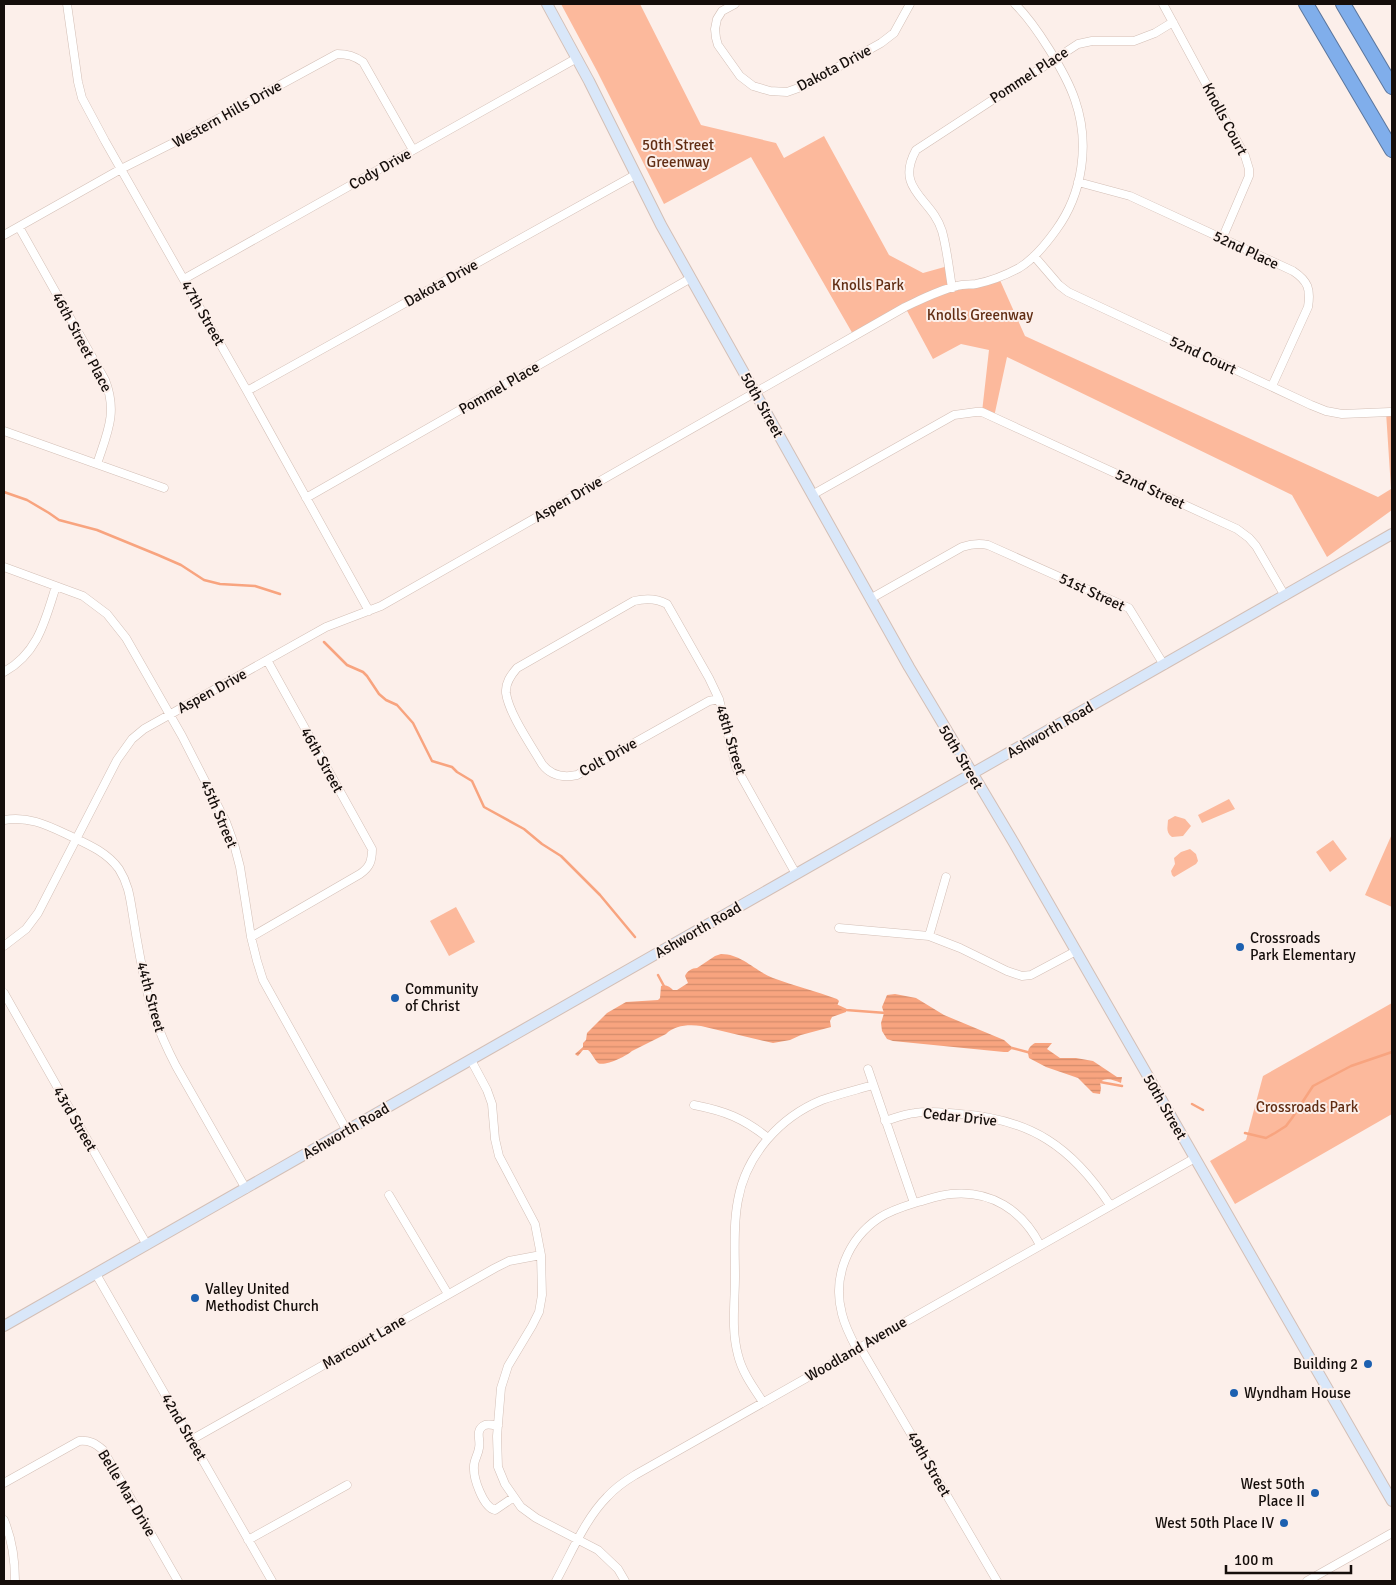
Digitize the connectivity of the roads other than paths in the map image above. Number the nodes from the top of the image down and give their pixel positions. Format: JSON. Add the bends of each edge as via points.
{"nodes":[{"id":1,"x":67,"y":4,"type":"edge"},
{"id":2,"x":547,"y":4,"type":"edge"},
{"id":3,"x":735,"y":4,"type":"edge"},
{"id":4,"x":910,"y":4,"type":"edge"},
{"id":5,"x":1015,"y":4,"type":"edge"},
{"id":6,"x":1163,"y":4,"type":"edge"},
{"id":7,"x":1306,"y":4,"type":"edge"},
{"id":8,"x":1343,"y":4,"type":"edge"},
{"id":9,"x":1173,"y":22,"type":"junction"},
{"id":10,"x":577,"y":58,"type":"junction"},
{"id":11,"x":1055,"y":59,"type":"junction"},
{"id":12,"x":1392,"y":87,"type":"edge"},
{"id":13,"x":413,"y":150,"type":"junction"},
{"id":14,"x":1392,"y":150,"type":"edge"},
{"id":15,"x":121,"y":169,"type":"junction"},
{"id":16,"x":635,"y":175,"type":"junction"},
{"id":17,"x":1078,"y":182,"type":"junction"},
{"id":18,"x":19,"y":226,"type":"junction"},
{"id":19,"x":4,"y":235,"type":"edge"},
{"id":20,"x":1222,"y":239,"type":"junction"},
{"id":21,"x":1034,"y":256,"type":"junction"},
{"id":22,"x":691,"y":278,"type":"junction"},
{"id":23,"x":184,"y":279,"type":"junction"},
{"id":24,"x":952,"y":288,"type":"junction"},
{"id":25,"x":1272,"y":386,"type":"junction"},
{"id":26,"x":247,"y":391,"type":"junction"},
{"id":27,"x":755,"y":392,"type":"junction"},
{"id":28,"x":1390,"y":412,"type":"dead end"},
{"id":29,"x":4,"y":431,"type":"edge"},
{"id":30,"x":97,"y":464,"type":"junction"},
{"id":31,"x":164,"y":488,"type":"dead end"},
{"id":32,"x":812,"y":494,"type":"junction"},
{"id":33,"x":306,"y":498,"type":"junction"},
{"id":34,"x":1392,"y":534,"type":"edge"},
{"id":35,"x":4,"y":567,"type":"edge"},
{"id":36,"x":56,"y":586,"type":"junction"},
{"id":37,"x":1286,"y":596,"type":"junction"},
{"id":38,"x":870,"y":599,"type":"junction"},
{"id":39,"x":369,"y":611,"type":"junction"},
{"id":40,"x":267,"y":660,"type":"junction"},
{"id":41,"x":1164,"y":665,"type":"junction"},
{"id":42,"x":4,"y":672,"type":"edge"},
{"id":43,"x":506,"y":692,"type":"joint"},
{"id":44,"x":719,"y":699,"type":"junction"},
{"id":45,"x":169,"y":714,"type":"junction"},
{"id":46,"x":972,"y":774,"type":"junction"},
{"id":47,"x":4,"y":820,"type":"edge"},
{"id":48,"x":77,"y":839,"type":"junction"},
{"id":49,"x":796,"y":874,"type":"junction"},
{"id":50,"x":946,"y":877,"type":"dead end"},
{"id":51,"x":839,"y":928,"type":"dead end"},
{"id":52,"x":929,"y":936,"type":"junction"},
{"id":53,"x":251,"y":938,"type":"junction"},
{"id":54,"x":4,"y":946,"type":"edge"},
{"id":55,"x":1076,"y":951,"type":"junction"},
{"id":56,"x":4,"y":993,"type":"edge"},
{"id":57,"x":471,"y":1060,"type":"junction"},
{"id":58,"x":868,"y":1069,"type":"dead end"},
{"id":59,"x":873,"y":1085,"type":"junction"},
{"id":60,"x":694,"y":1105,"type":"dead end"},
{"id":61,"x":885,"y":1121,"type":"junction"},
{"id":62,"x":347,"y":1131,"type":"junction"},
{"id":63,"x":768,"y":1138,"type":"junction"},
{"id":64,"x":1195,"y":1158,"type":"junction"},
{"id":65,"x":246,"y":1188,"type":"junction"},
{"id":66,"x":389,"y":1195,"type":"dead end"},
{"id":67,"x":914,"y":1203,"type":"junction"},
{"id":68,"x":1110,"y":1206,"type":"junction"},
{"id":69,"x":146,"y":1245,"type":"junction"},
{"id":70,"x":1040,"y":1245,"type":"junction"},
{"id":71,"x":541,"y":1255,"type":"junction"},
{"id":72,"x":96,"y":1274,"type":"junction"},
{"id":73,"x":448,"y":1294,"type":"junction"},
{"id":74,"x":4,"y":1326,"type":"edge"},
{"id":75,"x":859,"y":1348,"type":"junction"},
{"id":76,"x":763,"y":1402,"type":"junction"},
{"id":77,"x":498,"y":1426,"type":"junction"},
{"id":78,"x":191,"y":1440,"type":"junction"},
{"id":79,"x":4,"y":1483,"type":"edge"},
{"id":80,"x":347,"y":1485,"type":"dead end"},
{"id":81,"x":514,"y":1497,"type":"junction"},
{"id":82,"x":1392,"y":1501,"type":"edge"},
{"id":83,"x":4,"y":1520,"type":"edge"},
{"id":84,"x":1392,"y":1533,"type":"edge"},
{"id":85,"x":248,"y":1540,"type":"junction"},
{"id":86,"x":578,"y":1540,"type":"junction"},
{"id":87,"x":15,"y":1581,"type":"edge"},
{"id":88,"x":178,"y":1581,"type":"edge"},
{"id":89,"x":272,"y":1581,"type":"edge"},
{"id":90,"x":556,"y":1581,"type":"edge"},
{"id":91,"x":626,"y":1581,"type":"edge"},
{"id":92,"x":997,"y":1581,"type":"edge"},
{"id":93,"x":1307,"y":1581,"type":"edge"}],
"edges":[{"from":1,"to":15,"type":"street","name":"47th Street","via":[[82,98]]},
{"from":2,"to":10,"type":"main road","name":"50th Street"},
{"from":3,"to":4,"type":"street","name":"Dakota Drive","via":[[722,11],[717,19],[718,45],[740,76],[753,86],[787,92],[882,43],[894,33]]},
{"from":5,"to":11,"type":"street","name":"Aspen Drive","via":[[1040,34]]},
{"from":6,"to":9,"type":"street","name":"Knolls Court"},
{"from":7,"to":14,"type":"highway"},
{"from":8,"to":12,"type":"highway"},
{"from":9,"to":11,"type":"street","name":"Pommel Place","via":[[1134,41],[1078,44]]},
{"from":9,"to":20,"type":"street","name":"Knolls Court","via":[[1249,169],[1246,185]]},
{"from":10,"to":13,"type":"street","name":"Cody Drive"},
{"from":10,"to":16,"type":"main road","name":"50th Street"},
{"from":11,"to":17,"type":"street","name":"Aspen Drive","via":[[1070,86],[1080,116],[1084,150]]},
{"from":11,"to":24,"type":"street","name":"Pommel Place","via":[[925,142],[910,161],[911,184],[940,226]]},
{"from":13,"to":15,"type":"street","name":"Western Hills Drive","via":[[363,62],[354,56],[337,54]]},
{"from":13,"to":23,"type":"street","name":"Cody Drive"},
{"from":15,"to":18,"type":"street","name":"Western Hills Drive"},
{"from":15,"to":23,"type":"street","name":"47th Street"},
{"from":16,"to":22,"type":"main road","name":"50th Street"},
{"from":16,"to":26,"type":"street","name":"Dakota Drive"},
{"from":17,"to":20,"type":"street","name":"52nd Place","via":[[1130,196]]},
{"from":17,"to":21,"type":"street","name":"Aspen Drive","via":[[1063,220]]},
{"from":18,"to":19,"type":"street","name":"Western Hills Drive"},
{"from":18,"to":30,"type":"street","name":"46th Street Place","via":[[110,392],[112,416]]},
{"from":20,"to":25,"type":"street","name":"52nd Place","via":[[1293,271],[1308,287],[1308,307]]},
{"from":21,"to":24,"type":"street","name":"Aspen Drive","via":[[999,278]]},
{"from":21,"to":25,"type":"street","name":"52nd Court","via":[[1068,292]]},
{"from":22,"to":27,"type":"main road","name":"50th Street"},
{"from":22,"to":33,"type":"street","name":"Pommel Place"},
{"from":23,"to":26,"type":"street","name":"47th Street"},
{"from":24,"to":27,"type":"street","name":"Aspen Drive","via":[[905,307]]},
{"from":25,"to":28,"type":"street","name":"52nd Court","via":[[1326,411],[1342,414]]},
{"from":26,"to":33,"type":"street","name":"47th Street"},
{"from":27,"to":32,"type":"main road","name":"50th Street"},
{"from":27,"to":39,"type":"street","name":"Aspen Drive"},
{"from":29,"to":30,"type":"street"},
{"from":30,"to":31,"type":"street"},
{"from":32,"to":37,"type":"street","name":"52nd Street","via":[[954,415],[987,414],[1237,529],[1256,546]]},
{"from":32,"to":38,"type":"main road","name":"50th Street"},
{"from":33,"to":39,"type":"street","name":"47th Street"},
{"from":34,"to":37,"type":"main road","name":"Ashworth Road"},
{"from":35,"to":36,"type":"street","name":"45th Street"},
{"from":36,"to":42,"type":"street","via":[[32,648]]},
{"from":36,"to":45,"type":"street","name":"45th Street","via":[[83,596],[117,626]]},
{"from":37,"to":41,"type":"main road","name":"Ashworth Road"},
{"from":38,"to":41,"type":"street","name":"51st Street","via":[[962,547],[981,543],[1129,608]]},
{"from":38,"to":46,"type":"main road","name":"50th Street"},
{"from":39,"to":40,"type":"street","name":"Aspen Drive","via":[[326,627]]},
{"from":40,"to":45,"type":"street","name":"Aspen Drive"},
{"from":40,"to":53,"type":"street","name":"46th Street","via":[[372,850],[372,860],[360,874]]},
{"from":41,"to":46,"type":"main road","name":"Ashworth Road"},
{"from":43,"to":44,"type":"street","name":"Colt Drive","via":[[512,711],[542,764],[546,770],[562,777],[577,775],[708,701]]},
{"from":43,"to":44,"type":"street","name":"48th Street","via":[[510,676],[517,668],[634,601],[650,599],[667,604]]},
{"from":44,"to":49,"type":"street","name":"48th Street","via":[[736,767]]},
{"from":45,"to":48,"type":"street","name":"Aspen Drive","via":[[132,739],[117,760]]},
{"from":45,"to":53,"type":"street","name":"45th Street","via":[[226,822],[240,867]]},
{"from":46,"to":49,"type":"main road","name":"Ashworth Road"},
{"from":46,"to":55,"type":"main road","name":"50th Street"},
{"from":47,"to":48,"type":"street","via":[[13,818],[44,823]]},
{"from":48,"to":54,"type":"street","name":"Aspen Drive","via":[[38,913],[26,929]]},
{"from":48,"to":65,"type":"street","name":"44th Street","via":[[107,856],[126,882],[155,1020],[172,1059]]},
{"from":49,"to":57,"type":"main road","name":"Ashworth Road"},
{"from":50,"to":52,"type":"street"},
{"from":51,"to":52,"type":"street"},
{"from":52,"to":55,"type":"street","via":[[1022,976],[1031,975]]},
{"from":53,"to":62,"type":"street","name":"45th Street","via":[[256,961],[271,995]]},
{"from":55,"to":64,"type":"main road","name":"50th Street"},
{"from":56,"to":69,"type":"street","name":"43rd Street"},
{"from":57,"to":62,"type":"main road","name":"Ashworth Road"},
{"from":57,"to":71,"type":"street","via":[[492,1104],[499,1156],[535,1224]]},
{"from":58,"to":59,"type":"street"},
{"from":59,"to":61,"type":"street"},
{"from":59,"to":63,"type":"street","via":[[809,1106]]},
{"from":60,"to":63,"type":"street","via":[[733,1115]]},
{"from":61,"to":67,"type":"street"},
{"from":61,"to":68,"type":"street","name":"Cedar Drive","via":[[931,1112],[979,1116],[1014,1124],[1047,1139],[1062,1150],[1088,1174]]},
{"from":62,"to":65,"type":"main road","name":"Ashworth Road"},
{"from":63,"to":76,"type":"street","via":[[746,1173],[738,1200],[736,1227],[734,1333],[745,1374]]},
{"from":64,"to":68,"type":"street","name":"Woodland Avenue"},
{"from":64,"to":82,"type":"main road","name":"50th Street"},
{"from":65,"to":69,"type":"main road","name":"Ashworth Road"},
{"from":66,"to":73,"type":"street"},
{"from":67,"to":70,"type":"street","name":"49th Street","via":[[949,1194],[985,1196],[1024,1219]]},
{"from":67,"to":75,"type":"street","name":"49th Street","via":[[880,1217],[866,1228],[845,1259],[839,1295],[848,1331]]},
{"from":68,"to":70,"type":"street","name":"Woodland Avenue"},
{"from":69,"to":72,"type":"main road","name":"Ashworth Road"},
{"from":70,"to":75,"type":"street","name":"Woodland Avenue"},
{"from":71,"to":73,"type":"street","name":"Marcourt Lane","via":[[509,1261]]},
{"from":71,"to":77,"type":"street","via":[[539,1312],[504,1374]]},
{"from":72,"to":74,"type":"main road","name":"Ashworth Road"},
{"from":72,"to":78,"type":"street","name":"42nd Street"},
{"from":73,"to":78,"type":"street","name":"Marcourt Lane"},
{"from":75,"to":76,"type":"street","name":"Woodland Avenue"},
{"from":75,"to":92,"type":"street","name":"49th Street"},
{"from":76,"to":86,"type":"street","name":"Woodland Avenue","via":[[614,1489]]},
{"from":77,"to":81,"type":"street","via":[[498,1466]]},
{"from":77,"to":81,"type":"street","via":[[486,1424],[478,1432],[480,1446],[474,1471],[483,1497],[491,1508],[495,1510]]},
{"from":78,"to":85,"type":"street","name":"42nd Street"},
{"from":79,"to":88,"type":"street","name":"Belle Mar Drive","via":[[79,1441],[96,1443]]},
{"from":80,"to":85,"type":"street"},
{"from":81,"to":86,"type":"street","via":[[536,1518]]},
{"from":83,"to":87,"type":"street","via":[[14,1555]]},
{"from":84,"to":93,"type":"street"},
{"from":85,"to":89,"type":"street","name":"42nd Street"},
{"from":86,"to":90,"type":"street","name":"Woodland Avenue"},
{"from":86,"to":91,"type":"street","via":[[605,1555]]}]}
